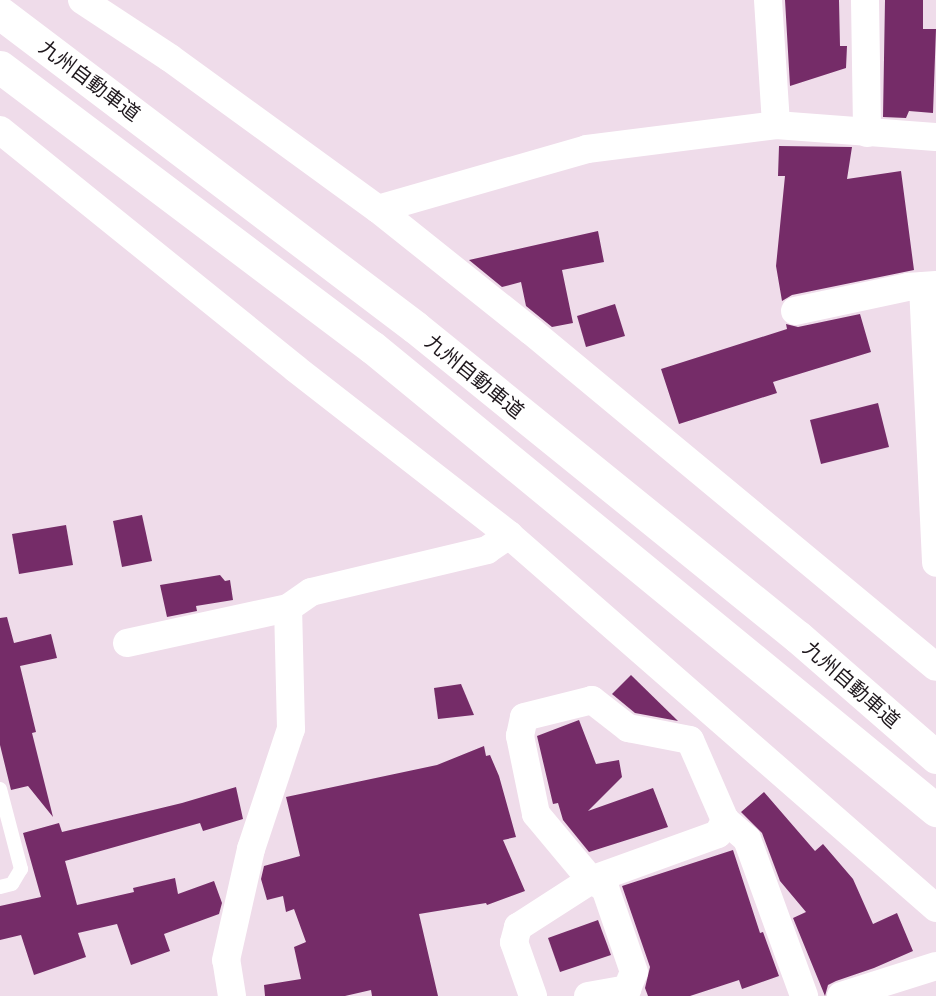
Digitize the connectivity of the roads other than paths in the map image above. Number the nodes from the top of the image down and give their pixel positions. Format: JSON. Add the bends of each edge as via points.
{"nodes":[{"id":1,"x":82,"y":0,"type":"edge"},
{"id":2,"x":768,"y":0,"type":"edge"},
{"id":3,"x":866,"y":0,"type":"edge"},
{"id":4,"x":0,"y":13,"type":"edge"},
{"id":5,"x":0,"y":68,"type":"edge"},
{"id":6,"x":776,"y":125,"type":"junction"},
{"id":7,"x":0,"y":130,"type":"edge"},
{"id":8,"x":867,"y":133,"type":"junction"},
{"id":9,"x":936,"y":137,"type":"edge"},
{"id":10,"x":378,"y":209,"type":"junction"},
{"id":11,"x":929,"y":285,"type":"edge"},
{"id":12,"x":795,"y":311,"type":"dead end"},
{"id":13,"x":510,"y":535,"type":"junction"},
{"id":14,"x":936,"y":563,"type":"edge"},
{"id":15,"x":288,"y":608,"type":"junction"},
{"id":16,"x":127,"y":643,"type":"dead end"},
{"id":17,"x":936,"y":667,"type":"edge"},
{"id":18,"x":710,"y":713,"type":"junction"},
{"id":19,"x":690,"y":740,"type":"junction"},
{"id":20,"x":936,"y":757,"type":"edge"},
{"id":21,"x":0,"y":789,"type":"edge"},
{"id":22,"x":936,"y":810,"type":"edge"},
{"id":23,"x":725,"y":820,"type":"junction"},
{"id":24,"x":591,"y":880,"type":"junction"},
{"id":25,"x":0,"y":887,"type":"edge"},
{"id":26,"x":936,"y":908,"type":"edge"},
{"id":27,"x":921,"y":979,"type":"edge"},
{"id":28,"x":232,"y":996,"type":"edge"},
{"id":29,"x":533,"y":996,"type":"edge"},
{"id":30,"x":588,"y":996,"type":"edge"},
{"id":31,"x":804,"y":996,"type":"edge"},
{"id":32,"x":842,"y":996,"type":"edge"}],
"edges":[{"from":1,"to":10,"type":"street","via":[[170,58]]},
{"from":2,"to":6,"type":"street"},
{"from":3,"to":8,"type":"street"},
{"from":4,"to":20,"type":"highway","name":"九州自動車道","via":[[415,327],[798,637]]},
{"from":5,"to":22,"type":"highway","name":"九州自動車道","via":[[372,347]]},
{"from":6,"to":8,"type":"street"},
{"from":6,"to":10,"type":"street","via":[[587,150]]},
{"from":7,"to":13,"type":"street","via":[[296,369]]},
{"from":8,"to":9,"type":"street"},
{"from":10,"to":17,"type":"street"},
{"from":11,"to":12,"type":"street"},
{"from":11,"to":14,"type":"street"},
{"from":13,"to":15,"type":"street","via":[[487,550],[311,592]]},
{"from":13,"to":18,"type":"street"},
{"from":15,"to":16,"type":"street"},
{"from":15,"to":28,"type":"street","via":[[291,729],[250,849],[226,960]]},
{"from":18,"to":19,"type":"street"},
{"from":18,"to":26,"type":"street"},
{"from":19,"to":23,"type":"street"},
{"from":19,"to":24,"type":"street","via":[[628,728],[592,700],[524,717],[520,736],[536,814]]},
{"from":21,"to":25,"type":"lane","via":[[21,869],[12,884]]},
{"from":23,"to":24,"type":"street","via":[[718,834]]},
{"from":23,"to":31,"type":"street","via":[[747,839]]},
{"from":24,"to":29,"type":"street","via":[[518,927],[514,942]]},
{"from":24,"to":30,"type":"street","via":[[605,888],[634,972],[627,989]]},
{"from":27,"to":32,"type":"street"}]}
